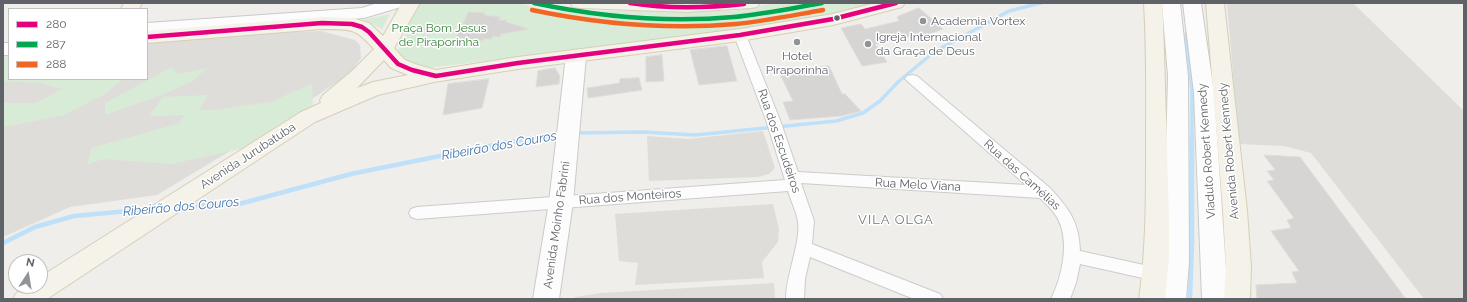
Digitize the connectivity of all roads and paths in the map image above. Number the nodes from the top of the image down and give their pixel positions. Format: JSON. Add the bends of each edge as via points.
{"nodes":[{"id":1,"x":395,"y":3,"type":"edge"},
{"id":2,"x":411,"y":3,"type":"edge"},
{"id":3,"x":579,"y":3,"type":"edge"},
{"id":4,"x":751,"y":3,"type":"edge"},
{"id":5,"x":896,"y":3,"type":"edge"},
{"id":6,"x":1153,"y":3,"type":"edge"},
{"id":7,"x":1171,"y":3,"type":"edge"},
{"id":8,"x":1192,"y":3,"type":"edge"},
{"id":9,"x":1215,"y":3,"type":"edge"},
{"id":10,"x":636,"y":4,"type":"edge"},
{"id":11,"x":686,"y":5,"type":"edge"},
{"id":12,"x":148,"y":29,"type":"edge"},
{"id":13,"x":740,"y":35,"type":"junction"},
{"id":14,"x":148,"y":37,"type":"edge"},
{"id":15,"x":651,"y":46,"type":"junction"},
{"id":16,"x":385,"y":48,"type":"junction"},
{"id":17,"x":576,"y":56,"type":"junction"},
{"id":18,"x":436,"y":76,"type":"junction"},
{"id":19,"x":912,"y":79,"type":"dead end"},
{"id":20,"x":308,"y":117,"type":"junction"},
{"id":21,"x":793,"y":181,"type":"junction"},
{"id":22,"x":1044,"y":192,"type":"junction"},
{"id":23,"x":561,"y":202,"type":"junction"},
{"id":24,"x":417,"y":213,"type":"dead end"},
{"id":25,"x":804,"y":248,"type":"junction"},
{"id":26,"x":1072,"y":256,"type":"junction"},
{"id":27,"x":1156,"y":274,"type":"junction"},
{"id":28,"x":26,"y":299,"type":"edge"},
{"id":29,"x":546,"y":299,"type":"edge"},
{"id":30,"x":795,"y":299,"type":"edge"},
{"id":31,"x":934,"y":299,"type":"edge"},
{"id":32,"x":1060,"y":299,"type":"edge"},
{"id":33,"x":1152,"y":299,"type":"edge"},
{"id":34,"x":1173,"y":299,"type":"edge"},
{"id":35,"x":1215,"y":299,"type":"edge"},
{"id":36,"x":1237,"y":299,"type":"edge"}],
"edges":[{"from":1,"to":12,"type":"main road","via":[[350,14]]},
{"from":2,"to":16,"type":"main road","name":"Avenida Jurubatuba"},
{"from":3,"to":10,"type":"main road"},
{"from":4,"to":11,"type":"main road"},
{"from":5,"to":13,"type":"main road","via":[[833,19]]},
{"from":6,"to":27,"type":"main road","via":[[1156,30],[1158,185]]},
{"from":7,"to":34,"type":"main road","name":"Viaduto Robert Kennedy","via":[[1178,76],[1177,220]]},
{"from":8,"to":35,"type":"main road","name":"Viaduto Robert Kennedy","via":[[1204,92]]},
{"from":9,"to":36,"type":"main road","name":"Avenida Robert Kennedy","via":[[1234,200],[1238,263]]},
{"from":10,"to":11,"type":"main road"},
{"from":11,"to":15,"type":"main road","via":[[689,20],[686,29]]},
{"from":13,"to":15,"type":"main road"},
{"from":13,"to":21,"type":"street","name":"Rua dos Escudeiros","via":[[776,127]]},
{"from":14,"to":16,"type":"main road","via":[[339,22],[362,26]]},
{"from":15,"to":17,"type":"main road","name":"Avenida Jurubatuba"},
{"from":16,"to":18,"type":"main road","via":[[403,67]]},
{"from":16,"to":20,"type":"main road","name":"Avenida Jurubatuba","via":[[359,75]]},
{"from":17,"to":18,"type":"main road","name":"Avenida Jurubatuba","via":[[518,62]]},
{"from":17,"to":23,"type":"main road","name":"Avenida Moinho Fabrini"},
{"from":18,"to":20,"type":"main road","name":"Avenida Jurubatuba","via":[[372,89]]},
{"from":19,"to":22,"type":"street","name":"Rua das Camélias"},
{"from":20,"to":28,"type":"main road","name":"Avenida Jurubatuba"},
{"from":21,"to":22,"type":"street","name":"Rua Melo Viana"},
{"from":21,"to":23,"type":"street","name":"Rua dos Monteiros"},
{"from":21,"to":25,"type":"street","name":"Rua dos Escudeiros","via":[[806,221]]},
{"from":22,"to":26,"type":"street","name":"Rua das Camélias","via":[[1067,220],[1071,231]]},
{"from":23,"to":24,"type":"street","name":"Rua dos Monteiros"},
{"from":23,"to":29,"type":"main road","name":"Avenida Moinho Fabrini"},
{"from":25,"to":30,"type":"street","name":"Rua dos Escudeiros","via":[[796,273]]},
{"from":25,"to":31,"type":"street"},
{"from":26,"to":27,"type":"street"},
{"from":26,"to":32,"type":"street","name":"Rua das Camélias","via":[[1066,289]]},
{"from":27,"to":33,"type":"main road"}]}
